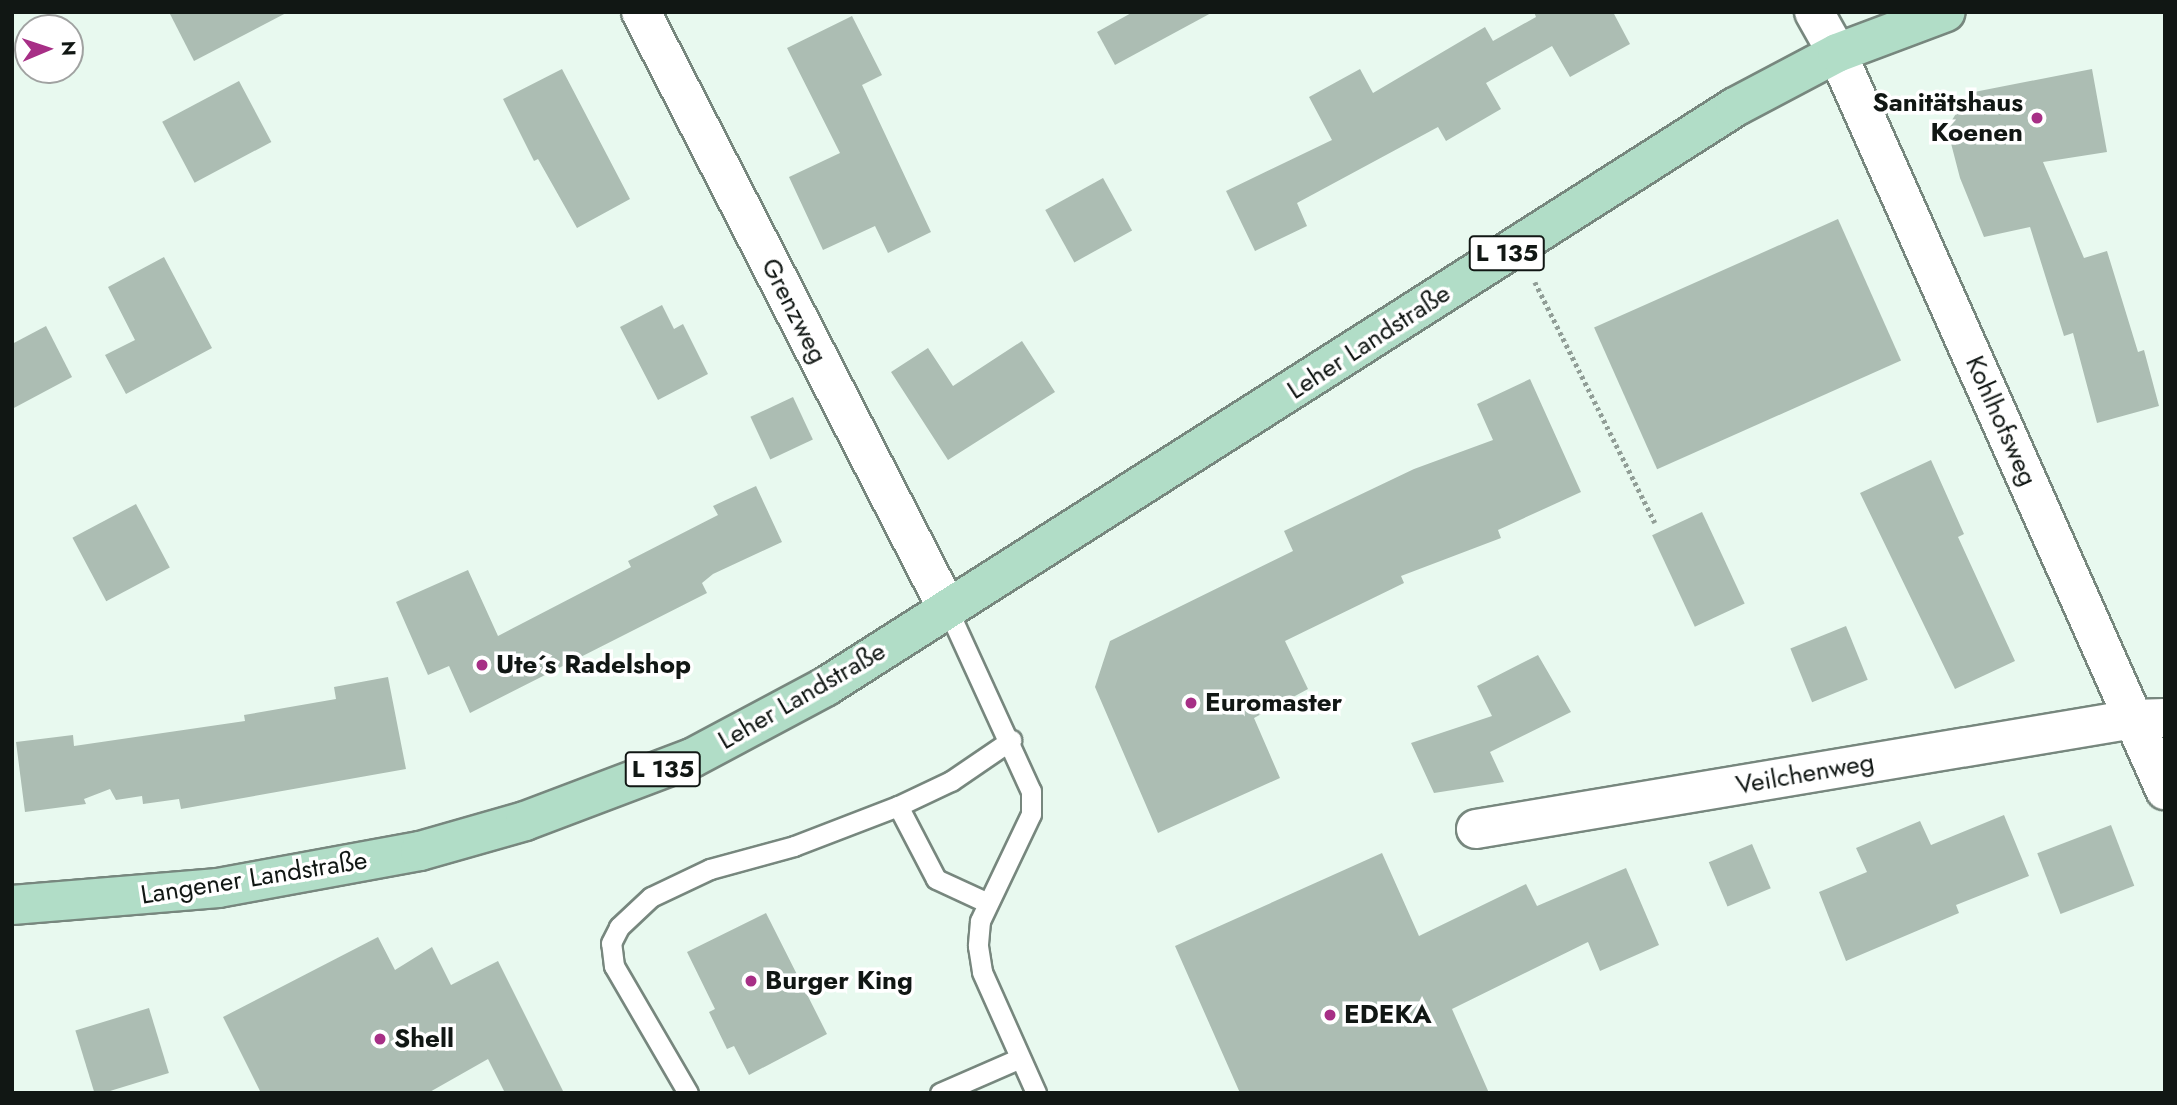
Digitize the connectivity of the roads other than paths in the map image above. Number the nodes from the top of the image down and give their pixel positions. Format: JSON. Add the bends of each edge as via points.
{"nodes":[{"id":1,"x":640,"y":12,"type":"edge"},
{"id":2,"x":1814,"y":12,"type":"edge"},
{"id":3,"x":1946,"y":12,"type":"edge"},
{"id":4,"x":1837,"y":52,"type":"junction"},
{"id":5,"x":948,"y":610,"type":"junction"},
{"id":6,"x":2150,"y":719,"type":"edge"},
{"id":7,"x":1011,"y":740,"type":"junction"},
{"id":8,"x":2165,"y":790,"type":"edge"},
{"id":9,"x":898,"y":806,"type":"junction"},
{"id":10,"x":1476,"y":830,"type":"dead end"},
{"id":11,"x":493,"y":831,"type":"joint"},
{"id":12,"x":988,"y":904,"type":"junction"},
{"id":13,"x":12,"y":905,"type":"edge"},
{"id":14,"x":1020,"y":1058,"type":"junction"},
{"id":15,"x":688,"y":1093,"type":"edge"},
{"id":16,"x":940,"y":1093,"type":"edge"},
{"id":17,"x":1036,"y":1093,"type":"edge"}],
"edges":[{"from":1,"to":5,"type":"street","name":"Grenzweg"},
{"from":2,"to":4,"type":"street","name":"Kohlhofsweg"},
{"from":3,"to":4,"type":"main road","name":"Leher Landstraße","number":"L 135"},
{"from":4,"to":5,"type":"main road","name":"Leher Landstraße","number":"L 135","via":[[1735,107]]},
{"from":4,"to":6,"type":"street","name":"Kohlhofsweg"},
{"from":5,"to":7,"type":"lane"},
{"from":5,"to":11,"type":"main road","name":"Leher Landstraße","number":"L 135","via":[[825,688],[692,758]]},
{"from":6,"to":8,"type":"street","name":"Kohlhofsweg"},
{"from":6,"to":10,"type":"street","name":"Veilchenweg"},
{"from":7,"to":9,"type":"lane","via":[[951,781]]},
{"from":7,"to":12,"type":"lane","via":[[1031,790],[1031,814]]},
{"from":9,"to":12,"type":"lane","via":[[936,879]]},
{"from":9,"to":15,"type":"lane","via":[[794,846],[710,869],[651,897],[619,927],[611,943],[614,966]]},
{"from":11,"to":13,"type":"main road","name":"Langener Landstraße","via":[[420,851],[218,888]]},
{"from":12,"to":14,"type":"lane","via":[[980,921],[982,972]]},
{"from":14,"to":16,"type":"lane"},
{"from":14,"to":17,"type":"lane"}]}
